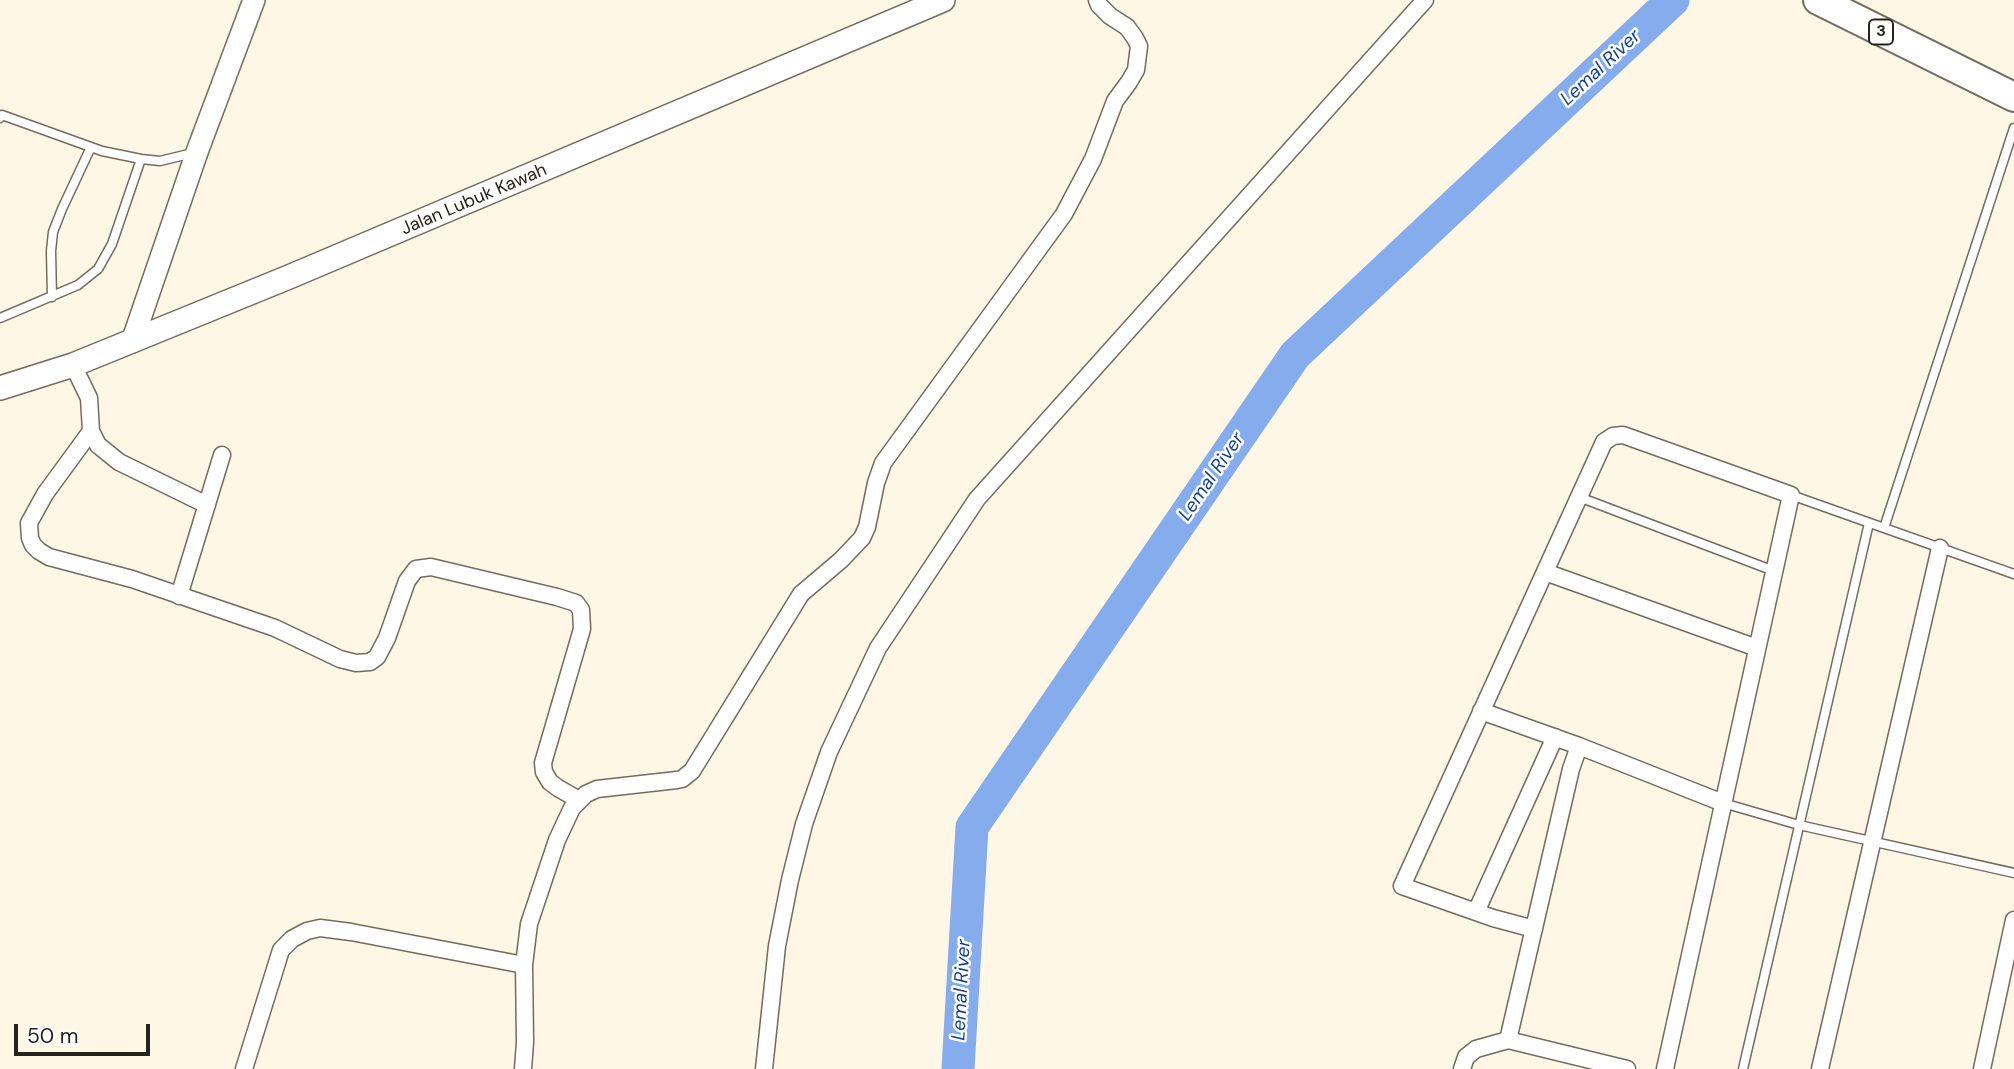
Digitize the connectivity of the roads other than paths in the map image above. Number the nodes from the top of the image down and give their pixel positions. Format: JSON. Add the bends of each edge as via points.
{"nodes":[{"id":1,"x":254,"y":0,"type":"edge"},
{"id":2,"x":943,"y":0,"type":"edge"},
{"id":3,"x":1097,"y":0,"type":"edge"},
{"id":4,"x":1425,"y":0,"type":"edge"},
{"id":5,"x":1818,"y":0,"type":"edge"},
{"id":6,"x":2014,"y":97,"type":"edge"},
{"id":7,"x":1,"y":116,"type":"edge"},
{"id":8,"x":2014,"y":128,"type":"edge"},
{"id":9,"x":91,"y":147,"type":"junction"},
{"id":10,"x":197,"y":152,"type":"junction"},
{"id":11,"x":141,"y":159,"type":"junction"},
{"id":12,"x":52,"y":297,"type":"junction"},
{"id":13,"x":0,"y":318,"type":"edge"},
{"id":14,"x":132,"y":342,"type":"junction"},
{"id":15,"x":73,"y":365,"type":"junction"},
{"id":16,"x":0,"y":388,"type":"edge"},
{"id":17,"x":91,"y":431,"type":"junction"},
{"id":18,"x":222,"y":455,"type":"dead end"},
{"id":19,"x":1791,"y":495,"type":"junction"},
{"id":20,"x":1579,"y":497,"type":"junction"},
{"id":21,"x":207,"y":505,"type":"junction"},
{"id":22,"x":1869,"y":523,"type":"junction"},
{"id":23,"x":1884,"y":528,"type":"junction"},
{"id":24,"x":1940,"y":548,"type":"junction"},
{"id":25,"x":1774,"y":571,"type":"junction"},
{"id":26,"x":1545,"y":572,"type":"junction"},
{"id":27,"x":2014,"y":574,"type":"edge"},
{"id":28,"x":179,"y":596,"type":"junction"},
{"id":29,"x":1757,"y":648,"type":"junction"},
{"id":30,"x":1481,"y":711,"type":"junction"},
{"id":31,"x":1555,"y":737,"type":"junction"},
{"id":32,"x":1579,"y":746,"type":"junction"},
{"id":33,"x":579,"y":800,"type":"junction"},
{"id":34,"x":1723,"y":803,"type":"junction"},
{"id":35,"x":1799,"y":825,"type":"junction"},
{"id":36,"x":1872,"y":841,"type":"junction"},
{"id":37,"x":2014,"y":873,"type":"edge"},
{"id":38,"x":1476,"y":912,"type":"junction"},
{"id":39,"x":2014,"y":920,"type":"edge"},
{"id":40,"x":1534,"y":929,"type":"junction"},
{"id":41,"x":524,"y":965,"type":"junction"},
{"id":42,"x":1508,"y":1040,"type":"junction"},
{"id":43,"x":244,"y":1069,"type":"edge"},
{"id":44,"x":523,"y":1069,"type":"edge"},
{"id":45,"x":764,"y":1069,"type":"edge"},
{"id":46,"x":1462,"y":1069,"type":"edge"},
{"id":47,"x":1628,"y":1069,"type":"edge"},
{"id":48,"x":1665,"y":1069,"type":"edge"},
{"id":49,"x":1743,"y":1069,"type":"edge"},
{"id":50,"x":1820,"y":1069,"type":"edge"},
{"id":51,"x":1982,"y":1069,"type":"edge"}],
"edges":[{"from":1,"to":10,"type":"street"},
{"from":2,"to":14,"type":"main road","name":"Jalan Lubuk Kawah"},
{"from":3,"to":33,"type":"street","via":[[1135,38],[1139,46],[1136,70],[1115,101],[1065,214],[883,463],[862,538],[801,594],[692,771],[677,780],[597,789]]},
{"from":4,"to":45,"type":"street","via":[[977,499],[878,648],[829,752],[804,824],[777,946]]},
{"from":5,"to":6,"type":"highway","number":"3"},
{"from":7,"to":9,"type":"lane"},
{"from":8,"to":23,"type":"lane"},
{"from":9,"to":11,"type":"lane"},
{"from":9,"to":12,"type":"lane","via":[[53,232]]},
{"from":10,"to":11,"type":"lane","via":[[160,161]]},
{"from":10,"to":14,"type":"street"},
{"from":11,"to":12,"type":"lane","via":[[107,257],[90,277]]},
{"from":12,"to":13,"type":"lane"},
{"from":14,"to":15,"type":"main road","name":"Jalan Lubuk Kawah"},
{"from":15,"to":16,"type":"main road","name":"Jalan Lubuk Kawah"},
{"from":15,"to":17,"type":"street","via":[[89,398]]},
{"from":17,"to":21,"type":"street","via":[[98,445],[119,462]]},
{"from":17,"to":28,"type":"street","via":[[32,516],[30,538],[49,557]]},
{"from":18,"to":21,"type":"street"},
{"from":19,"to":20,"type":"street","via":[[1623,435],[1604,443]]},
{"from":19,"to":22,"type":"lane"},
{"from":19,"to":25,"type":"street"},
{"from":20,"to":25,"type":"lane"},
{"from":20,"to":26,"type":"street"},
{"from":21,"to":28,"type":"street"},
{"from":22,"to":23,"type":"lane"},
{"from":22,"to":35,"type":"lane"},
{"from":23,"to":24,"type":"lane"},
{"from":24,"to":27,"type":"lane"},
{"from":24,"to":36,"type":"street"},
{"from":25,"to":29,"type":"street"},
{"from":26,"to":29,"type":"street"},
{"from":26,"to":30,"type":"street"},
{"from":28,"to":33,"type":"street","via":[[363,664],[377,657],[416,569],[431,567],[576,603],[583,617],[582,629],[543,763],[551,782]]},
{"from":29,"to":34,"type":"street"},
{"from":30,"to":31,"type":"street"},
{"from":30,"to":38,"type":"street","via":[[1402,886]]},
{"from":31,"to":32,"type":"street"},
{"from":31,"to":38,"type":"street"},
{"from":32,"to":34,"type":"street"},
{"from":32,"to":40,"type":"street"},
{"from":33,"to":41,"type":"street","via":[[566,818],[533,910]]},
{"from":34,"to":35,"type":"lane"},
{"from":34,"to":48,"type":"street"},
{"from":35,"to":36,"type":"lane"},
{"from":35,"to":49,"type":"lane"},
{"from":36,"to":37,"type":"lane"},
{"from":36,"to":50,"type":"street"},
{"from":38,"to":40,"type":"street"},
{"from":39,"to":51,"type":"street"},
{"from":40,"to":42,"type":"street"},
{"from":41,"to":43,"type":"street","via":[[351,932],[307,931],[281,950]]},
{"from":41,"to":44,"type":"street"},
{"from":42,"to":46,"type":"street","via":[[1476,1049],[1466,1057]]},
{"from":42,"to":47,"type":"street"}]}
